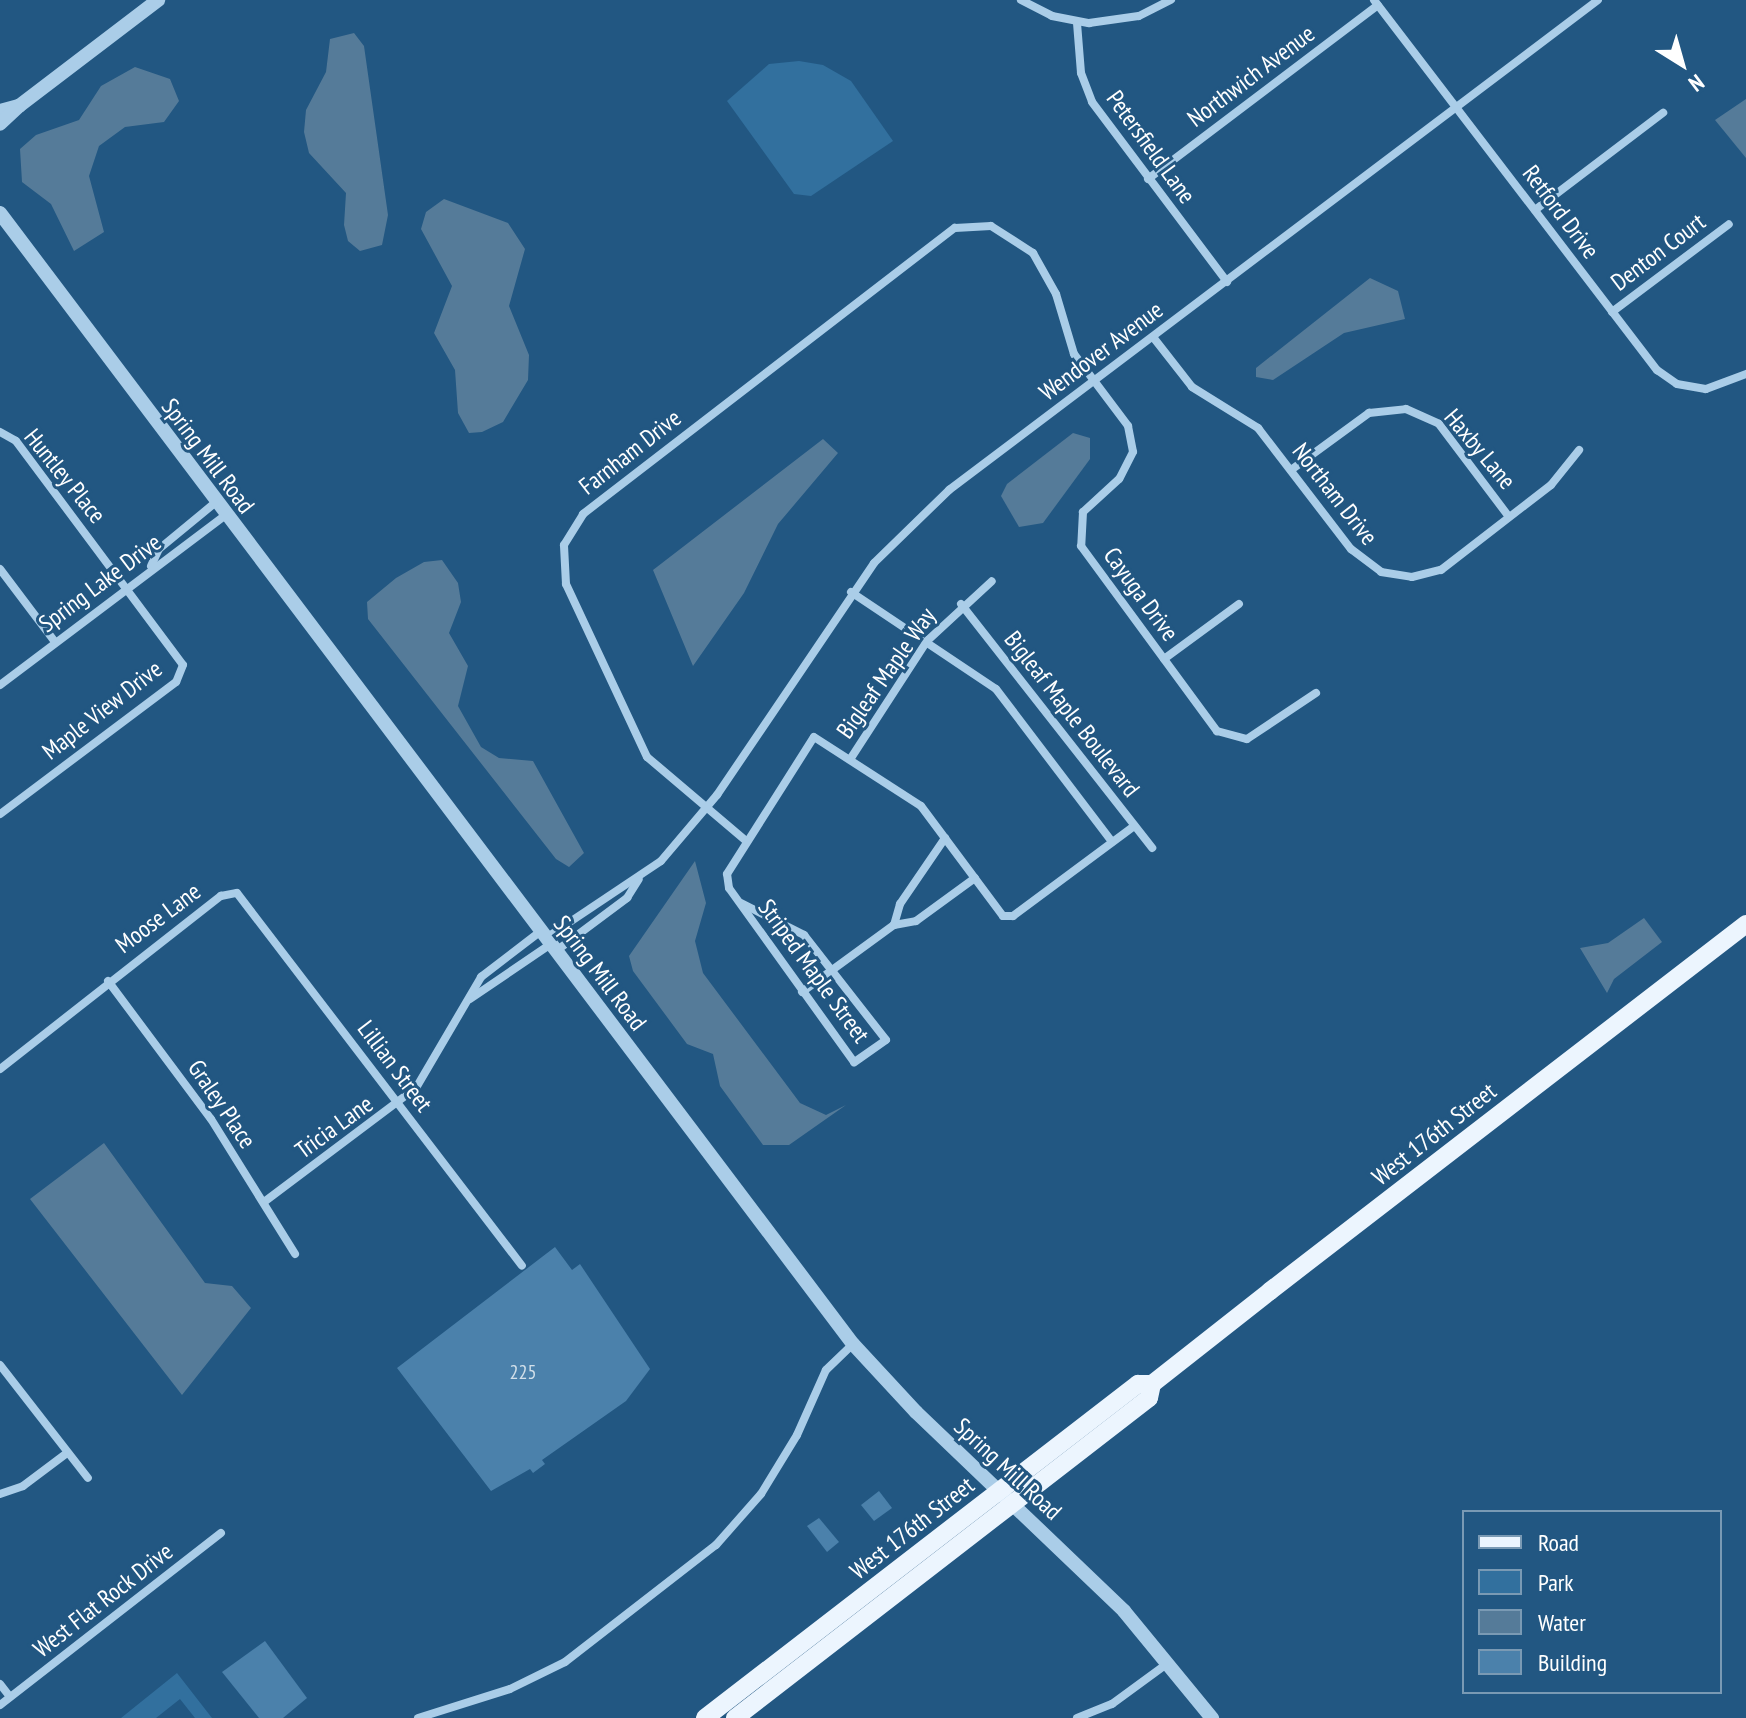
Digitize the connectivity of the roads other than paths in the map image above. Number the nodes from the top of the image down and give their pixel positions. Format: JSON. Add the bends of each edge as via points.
{"nodes":[{"id":1,"x":158,"y":0,"type":"edge"},
{"id":2,"x":1021,"y":0,"type":"edge"},
{"id":3,"x":1171,"y":0,"type":"edge"},
{"id":4,"x":1598,"y":0,"type":"edge"},
{"id":5,"x":1376,"y":2,"type":"edge"},
{"id":6,"x":1077,"y":23,"type":"junction"},
{"id":7,"x":19,"y":106,"type":"junction"},
{"id":8,"x":1457,"y":107,"type":"junction"},
{"id":9,"x":0,"y":111,"type":"edge"},
{"id":10,"x":1663,"y":113,"type":"dead end"},
{"id":11,"x":0,"y":124,"type":"edge"},
{"id":12,"x":1148,"y":179,"type":"junction"},
{"id":13,"x":1535,"y":210,"type":"junction"},
{"id":14,"x":0,"y":213,"type":"edge"},
{"id":15,"x":983,"y":224,"type":"joint"},
{"id":16,"x":1729,"y":224,"type":"dead end"},
{"id":17,"x":1227,"y":282,"type":"junction"},
{"id":18,"x":1612,"y":312,"type":"junction"},
{"id":19,"x":1153,"y":337,"type":"junction"},
{"id":20,"x":1746,"y":374,"type":"edge"},
{"id":21,"x":1095,"y":382,"type":"junction"},
{"id":22,"x":0,"y":432,"type":"edge"},
{"id":23,"x":1579,"y":450,"type":"dead end"},
{"id":24,"x":1291,"y":470,"type":"junction"},
{"id":25,"x":216,"y":502,"type":"junction"},
{"id":26,"x":226,"y":515,"type":"junction"},
{"id":27,"x":1509,"y":517,"type":"junction"},
{"id":28,"x":151,"y":566,"type":"junction"},
{"id":29,"x":0,"y":569,"type":"edge"},
{"id":30,"x":992,"y":581,"type":"dead end"},
{"id":31,"x":126,"y":586,"type":"junction"},
{"id":32,"x":851,"y":592,"type":"junction"},
{"id":33,"x":961,"y":604,"type":"junction"},
{"id":34,"x":1239,"y":604,"type":"dead end"},
{"id":35,"x":927,"y":641,"type":"junction"},
{"id":36,"x":55,"y":642,"type":"junction"},
{"id":37,"x":1164,"y":659,"type":"junction"},
{"id":38,"x":0,"y":685,"type":"edge"},
{"id":39,"x":1316,"y":693,"type":"dead end"},
{"id":40,"x":851,"y":758,"type":"junction"},
{"id":41,"x":706,"y":809,"type":"junction"},
{"id":42,"x":0,"y":814,"type":"edge"},
{"id":43,"x":1134,"y":826,"type":"junction"},
{"id":44,"x":945,"y":838,"type":"junction"},
{"id":45,"x":745,"y":840,"type":"junction"},
{"id":46,"x":1112,"y":842,"type":"junction"},
{"id":47,"x":1152,"y":848,"type":"dead end"},
{"id":48,"x":975,"y":878,"type":"junction"},
{"id":49,"x":639,"y":879,"type":"junction"},
{"id":50,"x":234,"y":892,"type":"joint"},
{"id":51,"x":741,"y":903,"type":"junction"},
{"id":52,"x":1746,"y":924,"type":"edge"},
{"id":53,"x":894,"y":925,"type":"junction"},
{"id":54,"x":549,"y":941,"type":"junction"},
{"id":55,"x":831,"y":970,"type":"junction"},
{"id":56,"x":108,"y":981,"type":"junction"},
{"id":57,"x":802,"y":992,"type":"junction"},
{"id":58,"x":469,"y":1000,"type":"junction"},
{"id":59,"x":0,"y":1069,"type":"edge"},
{"id":60,"x":399,"y":1104,"type":"junction"},
{"id":61,"x":264,"y":1202,"type":"junction"},
{"id":62,"x":295,"y":1254,"type":"dead end"},
{"id":63,"x":522,"y":1266,"type":"dead end"},
{"id":64,"x":853,"y":1344,"type":"junction"},
{"id":65,"x":0,"y":1365,"type":"edge"},
{"id":66,"x":67,"y":1453,"type":"junction"},
{"id":67,"x":88,"y":1478,"type":"dead end"},
{"id":68,"x":0,"y":1494,"type":"edge"},
{"id":69,"x":1006,"y":1497,"type":"junction"},
{"id":70,"x":221,"y":1533,"type":"dead end"},
{"id":71,"x":1169,"y":1662,"type":"junction"},
{"id":72,"x":0,"y":1684,"type":"edge"},
{"id":73,"x":10,"y":1697,"type":"junction"},
{"id":74,"x":0,"y":1705,"type":"edge"},
{"id":75,"x":418,"y":1718,"type":"edge"},
{"id":76,"x":705,"y":1718,"type":"edge"},
{"id":77,"x":735,"y":1718,"type":"edge"},
{"id":78,"x":1077,"y":1718,"type":"edge"},
{"id":79,"x":1212,"y":1718,"type":"edge"}],
"edges":[{"from":1,"to":7,"type":"street"},
{"from":2,"to":6,"type":"street"},
{"from":3,"to":6,"type":"street","via":[[1127,20]]},
{"from":4,"to":8,"type":"street","name":"Wendover Avenue"},
{"from":5,"to":8,"type":"street","name":"Retford Drive"},
{"from":5,"to":12,"type":"street","name":"Northwich Avenue"},
{"from":6,"to":12,"type":"street","name":"Petersfield Lane","via":[[1088,93]]},
{"from":7,"to":9,"type":"street"},
{"from":7,"to":11,"type":"street"},
{"from":8,"to":13,"type":"street","name":"Retford Drive"},
{"from":8,"to":17,"type":"street","name":"Wendover Avenue"},
{"from":10,"to":13,"type":"street"},
{"from":12,"to":17,"type":"street","name":"Petersfield Lane"},
{"from":13,"to":18,"type":"street","name":"Retford Drive"},
{"from":14,"to":25,"type":"street","name":"Spring Mill Road"},
{"from":15,"to":21,"type":"street","name":"Cayuga Drive","via":[[1006,231],[1033,253],[1056,294],[1074,354]]},
{"from":15,"to":41,"type":"street","name":"Farnham Drive","via":[[955,228],[928,245],[611,492],[569,534],[561,559],[566,584],[647,757]]},
{"from":16,"to":18,"type":"street","name":"Denton Court"},
{"from":17,"to":19,"type":"street","name":"Wendover Avenue"},
{"from":18,"to":20,"type":"street","name":"Retford Drive","via":[[1670,380],[1716,388]]},
{"from":19,"to":21,"type":"street","name":"Wendover Avenue"},
{"from":19,"to":24,"type":"street","name":"Northam Drive","via":[[1192,387],[1246,416]]},
{"from":21,"to":32,"type":"street","name":"Wendover Avenue","via":[[949,490]]},
{"from":21,"to":37,"type":"street","name":"Cayuga Drive","via":[[1128,426],[1133,452],[1119,479],[1083,512],[1081,546]]},
{"from":22,"to":31,"type":"street","name":"Huntley Place","via":[[16,441]]},
{"from":23,"to":27,"type":"street","name":"Northam Drive","via":[[1551,485]]},
{"from":24,"to":27,"type":"street","name":"Northam Drive","via":[[1366,565],[1396,576],[1441,570]]},
{"from":24,"to":27,"type":"street","name":"Haxby Lane","via":[[1369,413],[1406,409],[1439,424]]},
{"from":25,"to":26,"type":"street","name":"Spring Mill Road"},
{"from":25,"to":28,"type":"street","via":[[159,549]]},
{"from":26,"to":28,"type":"street","name":"Spring Lake Drive"},
{"from":26,"to":54,"type":"street","name":"Spring Mill Road"},
{"from":28,"to":31,"type":"street","name":"Spring Lake Drive"},
{"from":29,"to":36,"type":"street"},
{"from":30,"to":33,"type":"street","name":"Bigleaf Maple Way"},
{"from":31,"to":36,"type":"street","name":"Spring Lake Drive"},
{"from":31,"to":42,"type":"street","name":"Maple View Drive","via":[[180,654],[181,675]]},
{"from":32,"to":35,"type":"street","name":"Bigleaf Maple Boulevard"},
{"from":32,"to":41,"type":"street","name":"Wendover Avenue"},
{"from":33,"to":35,"type":"street","name":"Bigleaf Maple Way"},
{"from":33,"to":43,"type":"street","name":"Bigleaf Maple Boulevard"},
{"from":34,"to":37,"type":"street"},
{"from":35,"to":40,"type":"street","name":"Bigleaf Maple Way"},
{"from":35,"to":46,"type":"street","name":"Bigleaf Maple Boulevard","via":[[996,689]]},
{"from":36,"to":38,"type":"street","name":"Spring Lake Drive"},
{"from":37,"to":39,"type":"street","name":"Cayuga Drive","via":[[1217,731],[1234,737],[1265,731]]},
{"from":40,"to":44,"type":"street","via":[[921,806]]},
{"from":40,"to":45,"type":"street","name":"Bigleaf Maple Way","via":[[814,737]]},
{"from":41,"to":45,"type":"street"},
{"from":41,"to":49,"type":"street","name":"Wendover Avenue"},
{"from":43,"to":46,"type":"street"},
{"from":43,"to":47,"type":"street","name":"Bigleaf Maple Boulevard"},
{"from":44,"to":48,"type":"street"},
{"from":44,"to":53,"type":"street","via":[[900,904]]},
{"from":45,"to":51,"type":"street","name":"Striped Maple Street","via":[[727,874]]},
{"from":46,"to":48,"type":"street","via":[[1013,916],[1003,916]]},
{"from":48,"to":53,"type":"street","via":[[916,921]]},
{"from":49,"to":54,"type":"street","name":"Wendover Avenue","via":[[622,883]]},
{"from":49,"to":54,"type":"street","via":[[627,898]]},
{"from":50,"to":56,"type":"street","name":"Moose Lane"},
{"from":50,"to":60,"type":"street","name":"Lillian Street"},
{"from":51,"to":55,"type":"street","name":"Striped Maple Street","via":[[804,935]]},
{"from":51,"to":57,"type":"street","name":"Striped Maple Street"},
{"from":52,"to":69,"type":"main road","name":"West 176th Street","via":[[1152,1384],[1149,1398]]},
{"from":53,"to":55,"type":"street"},
{"from":54,"to":58,"type":"street","name":"Tricia Lane"},
{"from":54,"to":58,"type":"street","via":[[481,977]]},
{"from":54,"to":64,"type":"street","name":"Spring Mill Road"},
{"from":55,"to":57,"type":"street"},
{"from":55,"to":57,"type":"street","name":"Striped Maple Street","via":[[886,1040],[854,1062]]},
{"from":56,"to":59,"type":"street","name":"Moose Lane"},
{"from":56,"to":61,"type":"street","name":"Graley Place"},
{"from":58,"to":60,"type":"street","name":"Tricia Lane","via":[[416,1088]]},
{"from":60,"to":61,"type":"street","name":"Tricia Lane"},
{"from":60,"to":63,"type":"street","name":"Lillian Street"},
{"from":61,"to":62,"type":"street","name":"Graley Place","via":[[273,1226]]},
{"from":64,"to":69,"type":"street","name":"Spring Mill Road"},
{"from":64,"to":75,"type":"street","via":[[826,1370],[775,1472],[716,1545],[565,1662],[510,1689]]},
{"from":65,"to":66,"type":"street"},
{"from":66,"to":67,"type":"street"},
{"from":66,"to":68,"type":"street","via":[[23,1486]]},
{"from":69,"to":71,"type":"street","name":"Spring Mill Road"},
{"from":69,"to":76,"type":"main road","name":"West 176th Street"},
{"from":69,"to":77,"type":"main road","name":"West 176th Street"},
{"from":70,"to":73,"type":"street","name":"West Flat Rock Drive"},
{"from":71,"to":78,"type":"street","via":[[1112,1704]]},
{"from":71,"to":79,"type":"street","name":"Spring Mill Road"},
{"from":72,"to":73,"type":"street"},
{"from":73,"to":74,"type":"street","name":"West Flat Rock Drive"}]}
